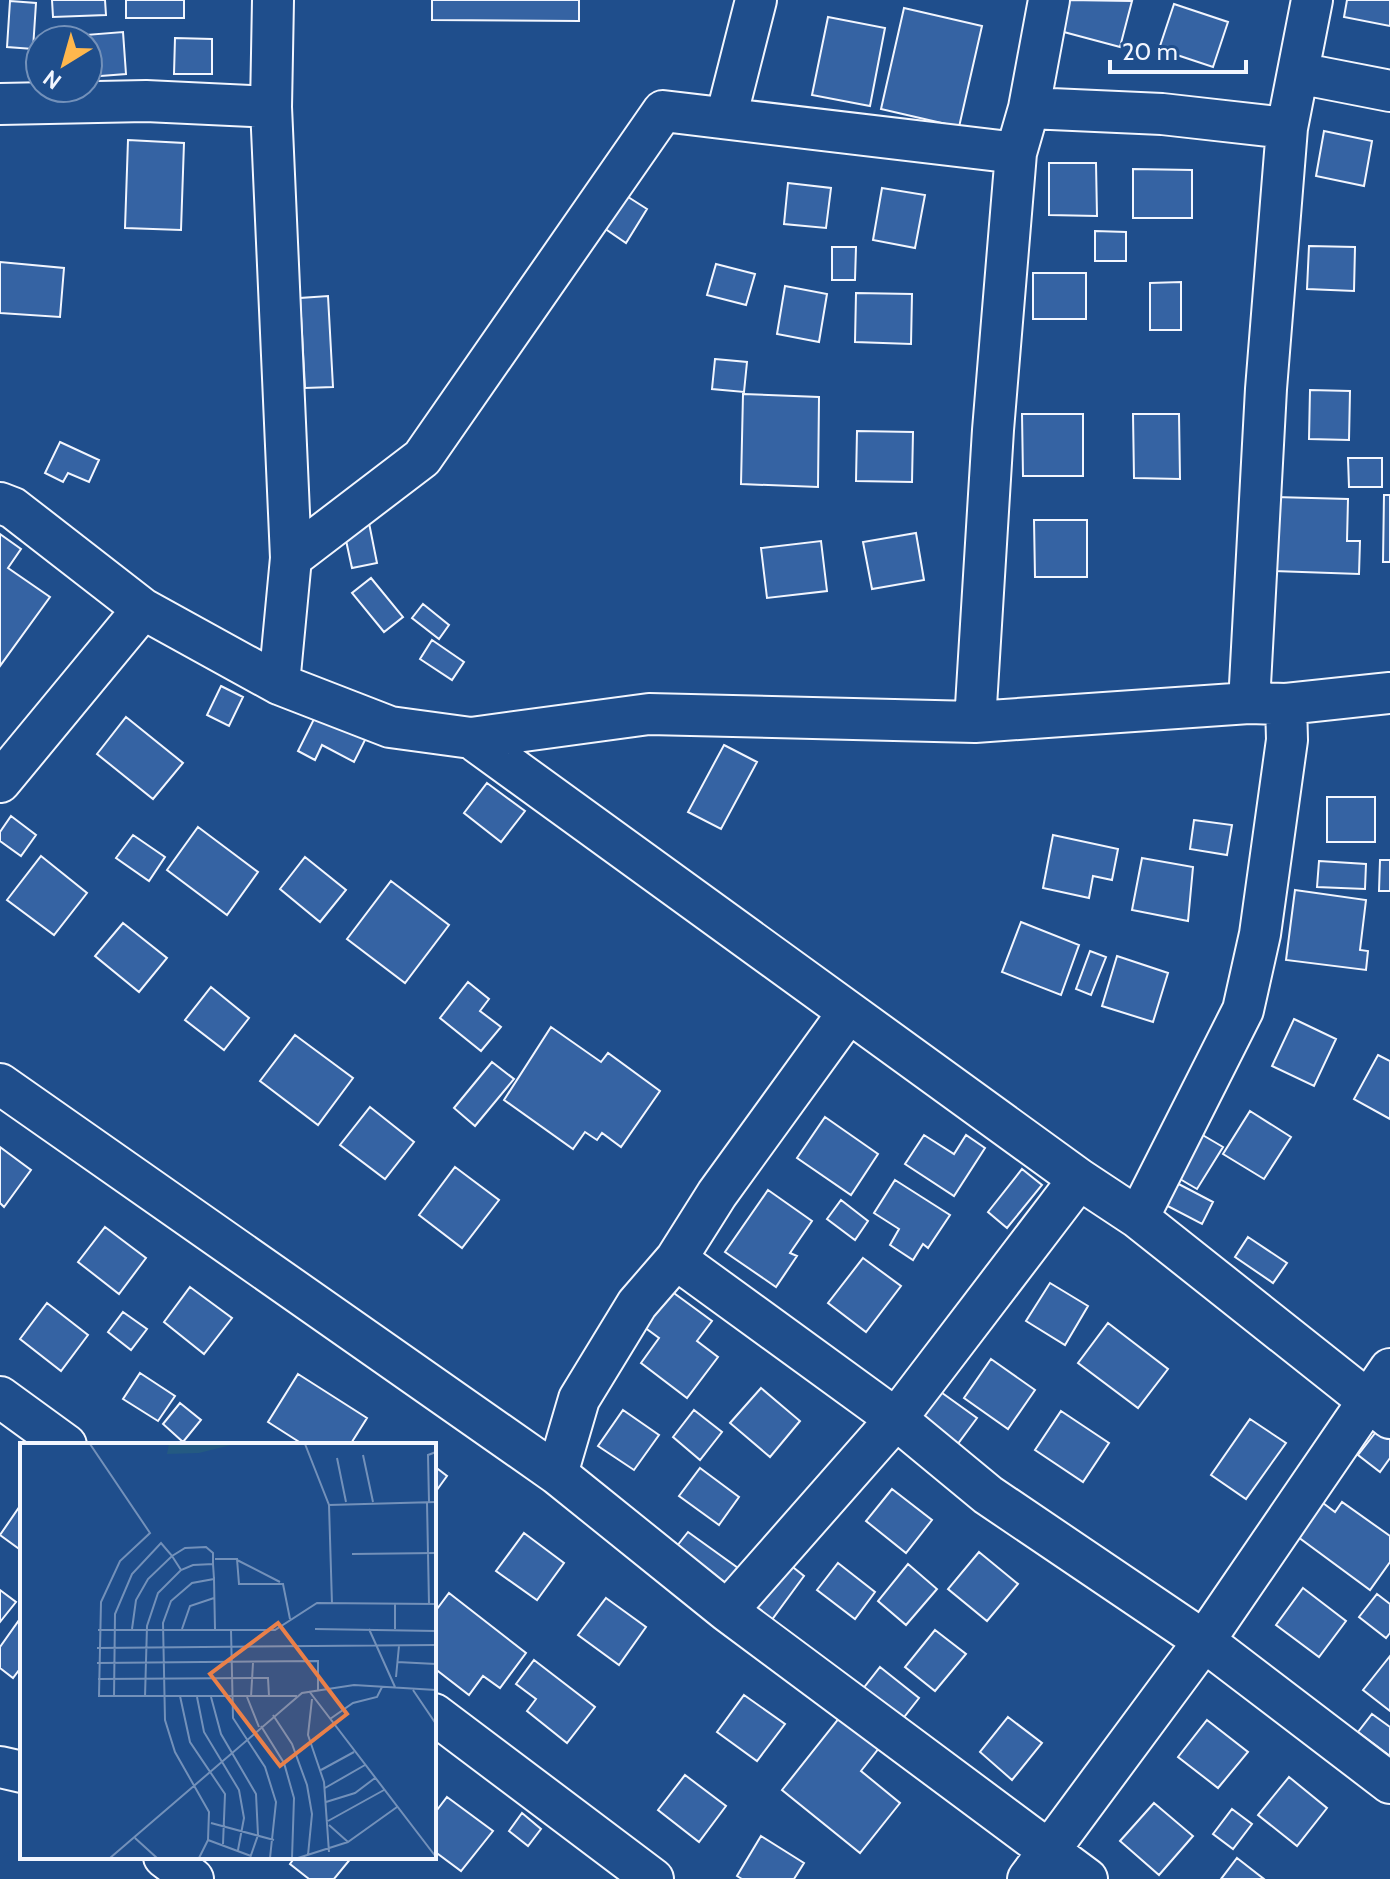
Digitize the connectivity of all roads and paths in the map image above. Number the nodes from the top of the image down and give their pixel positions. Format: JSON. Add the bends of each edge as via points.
{"nodes":[{"id":1,"x":273,"y":0,"type":"edge"},
{"id":2,"x":756,"y":0,"type":"edge"},
{"id":3,"x":1049,"y":0,"type":"edge"},
{"id":4,"x":1312,"y":0,"type":"edge"},
{"id":5,"x":1298,"y":73,"type":"junction"},
{"id":6,"x":1390,"y":91,"type":"edge"},
{"id":7,"x":0,"y":104,"type":"edge"},
{"id":8,"x":271,"y":107,"type":"junction"},
{"id":9,"x":1029,"y":108,"type":"junction"},
{"id":10,"x":726,"y":118,"type":"junction"},
{"id":11,"x":1287,"y":128,"type":"junction"},
{"id":12,"x":1016,"y":153,"type":"junction"},
{"id":13,"x":0,"y":503,"type":"edge"},
{"id":14,"x":291,"y":558,"type":"junction"},
{"id":15,"x":143,"y":609,"type":"junction"},
{"id":16,"x":279,"y":684,"type":"junction"},
{"id":17,"x":1390,"y":693,"type":"edge"},
{"id":18,"x":1268,"y":704,"type":"junction"},
{"id":19,"x":975,"y":722,"type":"junction"},
{"id":20,"x":471,"y":738,"type":"junction"},
{"id":21,"x":0,"y":782,"type":"edge"},
{"id":22,"x":848,"y":1013,"type":"junction"},
{"id":23,"x":0,"y":1084,"type":"edge"},
{"id":24,"x":1079,"y":1179,"type":"junction"},
{"id":25,"x":1138,"y":1218,"type":"junction"},
{"id":26,"x":676,"y":1259,"type":"junction"},
{"id":27,"x":1390,"y":1369,"type":"edge"},
{"id":28,"x":0,"y":1397,"type":"edge"},
{"id":29,"x":1379,"y":1410,"type":"edge"},
{"id":30,"x":896,"y":1419,"type":"junction"},
{"id":31,"x":63,"y":1443,"type":"edge"},
{"id":32,"x":557,"y":1474,"type":"junction"},
{"id":33,"x":727,"y":1611,"type":"junction"},
{"id":34,"x":1204,"y":1641,"type":"junction"},
{"id":35,"x":436,"y":1716,"type":"edge"},
{"id":36,"x":0,"y":1767,"type":"edge"},
{"id":37,"x":20,"y":1772,"type":"edge"},
{"id":38,"x":1390,"y":1783,"type":"edge"},
{"id":39,"x":167,"y":1859,"type":"edge"},
{"id":40,"x":1038,"y":1866,"type":"edge"},
{"id":41,"x":193,"y":1879,"type":"edge"},
{"id":42,"x":653,"y":1879,"type":"edge"},
{"id":43,"x":1087,"y":1879,"type":"edge"}],
"edges":[{"from":1,"to":8,"type":"street"},
{"from":2,"to":10,"type":"street"},
{"from":3,"to":9,"type":"street"},
{"from":4,"to":5,"type":"street"},
{"from":5,"to":6,"type":"street"},
{"from":5,"to":11,"type":"street"},
{"from":7,"to":8,"type":"street","via":[[146,101]]},
{"from":8,"to":14,"type":"street"},
{"from":9,"to":11,"type":"street","via":[[1162,114]]},
{"from":9,"to":12,"type":"street"},
{"from":10,"to":12,"type":"street"},
{"from":10,"to":14,"type":"street","via":[[663,111],[422,458]]},
{"from":11,"to":18,"type":"street","via":[[1266,389]]},
{"from":12,"to":19,"type":"street"},
{"from":13,"to":15,"type":"street"},
{"from":14,"to":16,"type":"street"},
{"from":15,"to":16,"type":"street"},
{"from":15,"to":21,"type":"street"},
{"from":16,"to":20,"type":"street","via":[[390,727]]},
{"from":17,"to":18,"type":"street"},
{"from":18,"to":19,"type":"street"},
{"from":18,"to":25,"type":"street","via":[[1287,740],[1260,934],[1243,1010]]},
{"from":19,"to":20,"type":"street","via":[[649,714]]},
{"from":20,"to":22,"type":"street"},
{"from":22,"to":24,"type":"street"},
{"from":22,"to":26,"type":"street"},
{"from":23,"to":32,"type":"street"},
{"from":24,"to":25,"type":"street"},
{"from":24,"to":30,"type":"street"},
{"from":25,"to":29,"type":"street"},
{"from":26,"to":30,"type":"street"},
{"from":26,"to":32,"type":"street","via":[[637,1304],[579,1399]]},
{"from":27,"to":29,"type":"street"},
{"from":28,"to":31,"type":"street"},
{"from":29,"to":34,"type":"street"},
{"from":30,"to":33,"type":"street"},
{"from":30,"to":34,"type":"street","via":[[988,1495]]},
{"from":32,"to":33,"type":"street"},
{"from":33,"to":40,"type":"street"},
{"from":34,"to":38,"type":"street"},
{"from":34,"to":40,"type":"street"},
{"from":35,"to":42,"type":"street"},
{"from":36,"to":37,"type":"street"},
{"from":39,"to":41,"type":"street"},
{"from":40,"to":43,"type":"street"}]}
